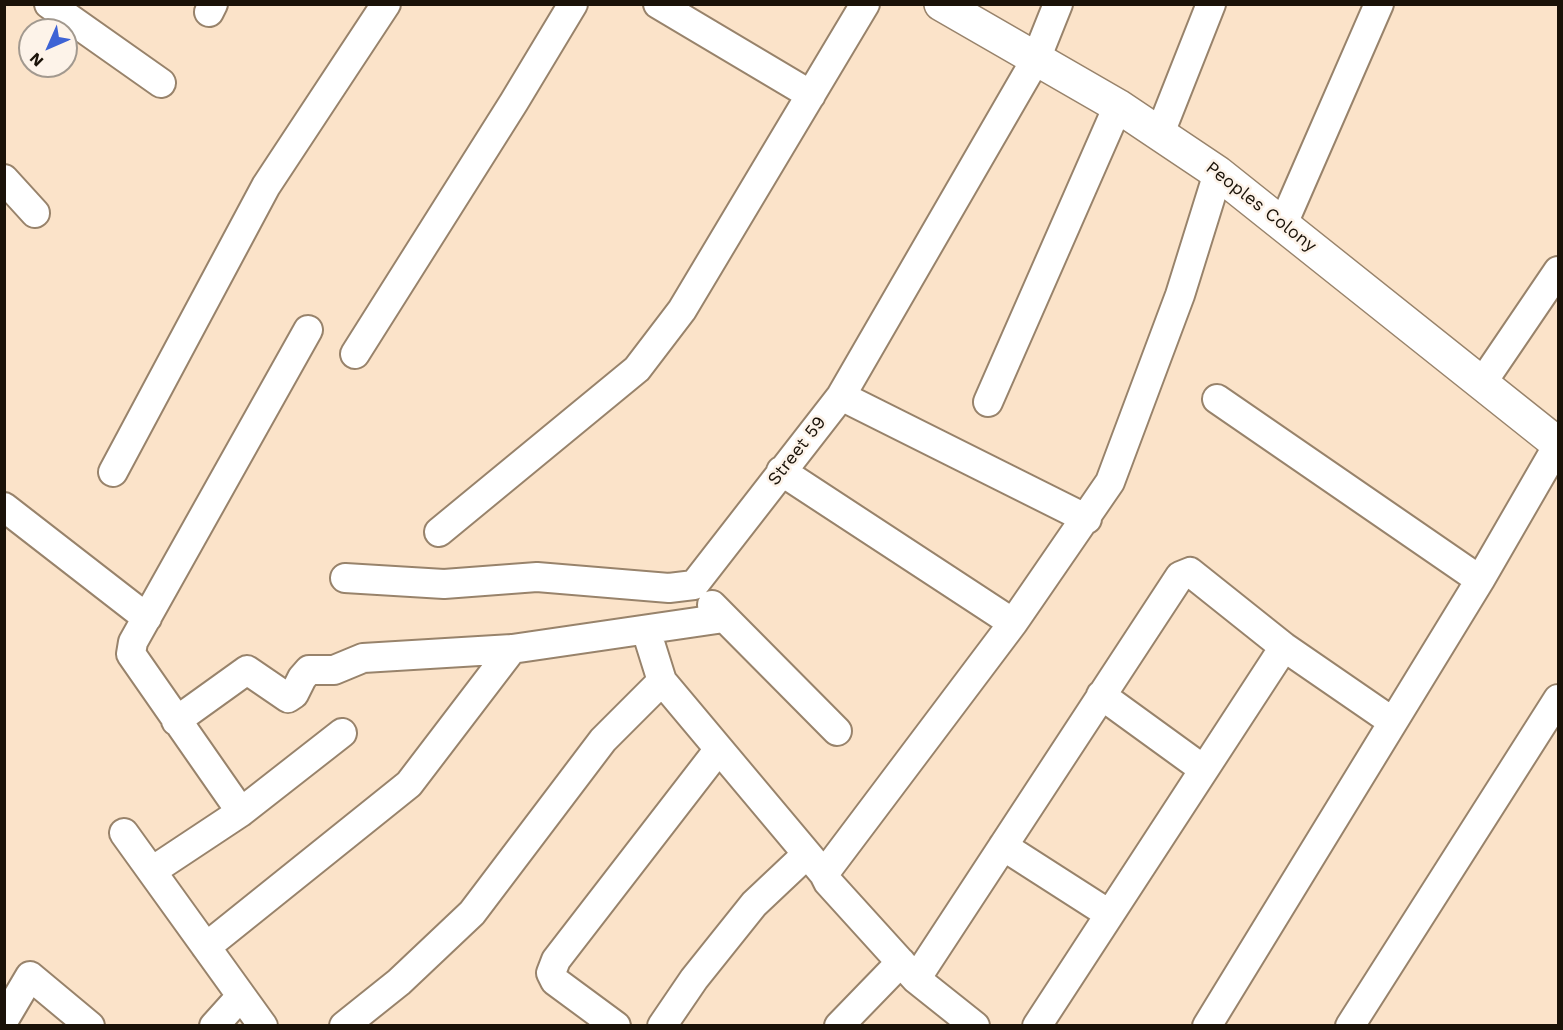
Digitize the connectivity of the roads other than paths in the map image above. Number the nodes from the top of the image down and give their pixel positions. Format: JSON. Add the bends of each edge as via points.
{"nodes":[{"id":1,"x":386,"y":4,"type":"edge"},
{"id":2,"x":573,"y":4,"type":"edge"},
{"id":3,"x":657,"y":4,"type":"edge"},
{"id":4,"x":865,"y":4,"type":"edge"},
{"id":5,"x":940,"y":4,"type":"edge"},
{"id":6,"x":1058,"y":4,"type":"edge"},
{"id":7,"x":1211,"y":4,"type":"edge"},
{"id":8,"x":1379,"y":4,"type":"edge"},
{"id":9,"x":57,"y":7,"type":"edge"},
{"id":10,"x":1036,"y":59,"type":"junction"},
{"id":11,"x":161,"y":83,"type":"dead end"},
{"id":12,"x":811,"y":95,"type":"junction"},
{"id":13,"x":1119,"y":106,"type":"junction"},
{"id":14,"x":1160,"y":132,"type":"junction"},
{"id":15,"x":1218,"y":173,"type":"junction"},
{"id":16,"x":4,"y":179,"type":"edge"},
{"id":17,"x":35,"y":213,"type":"dead end"},
{"id":18,"x":1283,"y":224,"type":"junction"},
{"id":19,"x":1558,"y":271,"type":"edge"},
{"id":20,"x":308,"y":330,"type":"dead end"},
{"id":21,"x":355,"y":354,"type":"dead end"},
{"id":22,"x":1482,"y":383,"type":"junction"},
{"id":23,"x":841,"y":396,"type":"junction"},
{"id":24,"x":1217,"y":399,"type":"dead end"},
{"id":25,"x":988,"y":402,"type":"dead end"},
{"id":26,"x":1558,"y":445,"type":"edge"},
{"id":27,"x":781,"y":471,"type":"junction"},
{"id":28,"x":113,"y":472,"type":"dead end"},
{"id":29,"x":4,"y":507,"type":"edge"},
{"id":30,"x":1087,"y":519,"type":"junction"},
{"id":31,"x":439,"y":532,"type":"dead end"},
{"id":32,"x":345,"y":578,"type":"dead end"},
{"id":33,"x":1480,"y":579,"type":"junction"},
{"id":34,"x":694,"y":585,"type":"junction"},
{"id":35,"x":147,"y":618,"type":"junction"},
{"id":36,"x":724,"y":618,"type":"junction"},
{"id":37,"x":1012,"y":623,"type":"junction"},
{"id":38,"x":646,"y":630,"type":"junction"},
{"id":39,"x":1284,"y":647,"type":"junction"},
{"id":40,"x":512,"y":649,"type":"junction"},
{"id":41,"x":663,"y":681,"type":"junction"},
{"id":42,"x":1101,"y":695,"type":"junction"},
{"id":43,"x":1558,"y":699,"type":"edge"},
{"id":44,"x":177,"y":721,"type":"junction"},
{"id":45,"x":1393,"y":722,"type":"junction"},
{"id":46,"x":837,"y":731,"type":"dead end"},
{"id":47,"x":342,"y":733,"type":"dead end"},
{"id":48,"x":719,"y":749,"type":"junction"},
{"id":49,"x":1203,"y":769,"type":"junction"},
{"id":50,"x":242,"y":812,"type":"junction"},
{"id":51,"x":124,"y":833,"type":"dead end"},
{"id":52,"x":1003,"y":846,"type":"junction"},
{"id":53,"x":816,"y":864,"type":"junction"},
{"id":54,"x":152,"y":871,"type":"junction"},
{"id":55,"x":1109,"y":914,"type":"junction"},
{"id":56,"x":206,"y":947,"type":"junction"},
{"id":57,"x":908,"y":971,"type":"junction"},
{"id":58,"x":242,"y":996,"type":"junction"},
{"id":59,"x":4,"y":1020,"type":"edge"},
{"id":60,"x":90,"y":1026,"type":"edge"},
{"id":61,"x":214,"y":1026,"type":"edge"},
{"id":62,"x":262,"y":1026,"type":"edge"},
{"id":63,"x":344,"y":1026,"type":"edge"},
{"id":64,"x":616,"y":1026,"type":"edge"},
{"id":65,"x":662,"y":1026,"type":"edge"},
{"id":66,"x":839,"y":1026,"type":"edge"},
{"id":67,"x":975,"y":1026,"type":"edge"},
{"id":68,"x":1038,"y":1026,"type":"edge"},
{"id":69,"x":1208,"y":1026,"type":"edge"},
{"id":70,"x":1350,"y":1026,"type":"edge"}],
"edges":[{"from":1,"to":28,"type":"street","via":[[266,186]]},
{"from":2,"to":21,"type":"street"},
{"from":3,"to":12,"type":"street"},
{"from":4,"to":12,"type":"street"},
{"from":5,"to":10,"type":"street","name":"Peoples Colony"},
{"from":6,"to":10,"type":"street","name":"Street 59"},
{"from":7,"to":14,"type":"street"},
{"from":8,"to":18,"type":"street"},
{"from":9,"to":11,"type":"street"},
{"from":10,"to":13,"type":"street","name":"Peoples Colony"},
{"from":10,"to":23,"type":"street","name":"Street 59"},
{"from":12,"to":31,"type":"street","via":[[682,310],[637,369]]},
{"from":13,"to":14,"type":"street","name":"Peoples Colony"},
{"from":13,"to":25,"type":"street"},
{"from":14,"to":15,"type":"street","name":"Peoples Colony"},
{"from":15,"to":18,"type":"street","name":"Peoples Colony"},
{"from":15,"to":30,"type":"street","via":[[1134,423],[1110,482]]},
{"from":16,"to":17,"type":"street"},
{"from":18,"to":22,"type":"street","name":"Peoples Colony"},
{"from":19,"to":22,"type":"street"},
{"from":20,"to":35,"type":"street"},
{"from":22,"to":26,"type":"street","name":"Peoples Colony"},
{"from":23,"to":27,"type":"street","name":"Street 59"},
{"from":23,"to":30,"type":"street"},
{"from":24,"to":33,"type":"street"},
{"from":26,"to":33,"type":"street"},
{"from":27,"to":34,"type":"street","name":"Street 59"},
{"from":27,"to":37,"type":"street"},
{"from":29,"to":35,"type":"street"},
{"from":30,"to":37,"type":"street"},
{"from":32,"to":34,"type":"street","via":[[444,584],[537,577],[669,588]]},
{"from":33,"to":45,"type":"street"},
{"from":34,"to":36,"type":"street"},
{"from":35,"to":44,"type":"street","via":[[131,654]]},
{"from":36,"to":38,"type":"street"},
{"from":36,"to":46,"type":"street"},
{"from":37,"to":53,"type":"street"},
{"from":38,"to":40,"type":"street"},
{"from":38,"to":41,"type":"street"},
{"from":39,"to":42,"type":"street","via":[[1190,572],[1180,576]]},
{"from":39,"to":45,"type":"street"},
{"from":39,"to":49,"type":"street"},
{"from":40,"to":44,"type":"street","via":[[363,658],[334,670],[309,670],[288,699],[247,670]]},
{"from":40,"to":56,"type":"street","via":[[409,784]]},
{"from":41,"to":48,"type":"street"},
{"from":41,"to":63,"type":"street","via":[[603,740],[472,913],[399,982]]},
{"from":42,"to":49,"type":"street"},
{"from":42,"to":52,"type":"street"},
{"from":43,"to":70,"type":"street"},
{"from":44,"to":50,"type":"street"},
{"from":45,"to":69,"type":"street"},
{"from":47,"to":50,"type":"street"},
{"from":48,"to":53,"type":"street"},
{"from":48,"to":64,"type":"street","via":[[556,960],[551,973],[555,981]]},
{"from":49,"to":55,"type":"street"},
{"from":50,"to":54,"type":"street"},
{"from":51,"to":54,"type":"street"},
{"from":52,"to":55,"type":"street"},
{"from":52,"to":57,"type":"street"},
{"from":53,"to":57,"type":"street"},
{"from":53,"to":65,"type":"street","via":[[754,904]]},
{"from":54,"to":56,"type":"street"},
{"from":55,"to":68,"type":"street"},
{"from":56,"to":58,"type":"street"},
{"from":57,"to":66,"type":"street"},
{"from":57,"to":67,"type":"street"},
{"from":58,"to":61,"type":"street"},
{"from":58,"to":62,"type":"street"},
{"from":59,"to":60,"type":"street","via":[[30,976]]}]}
